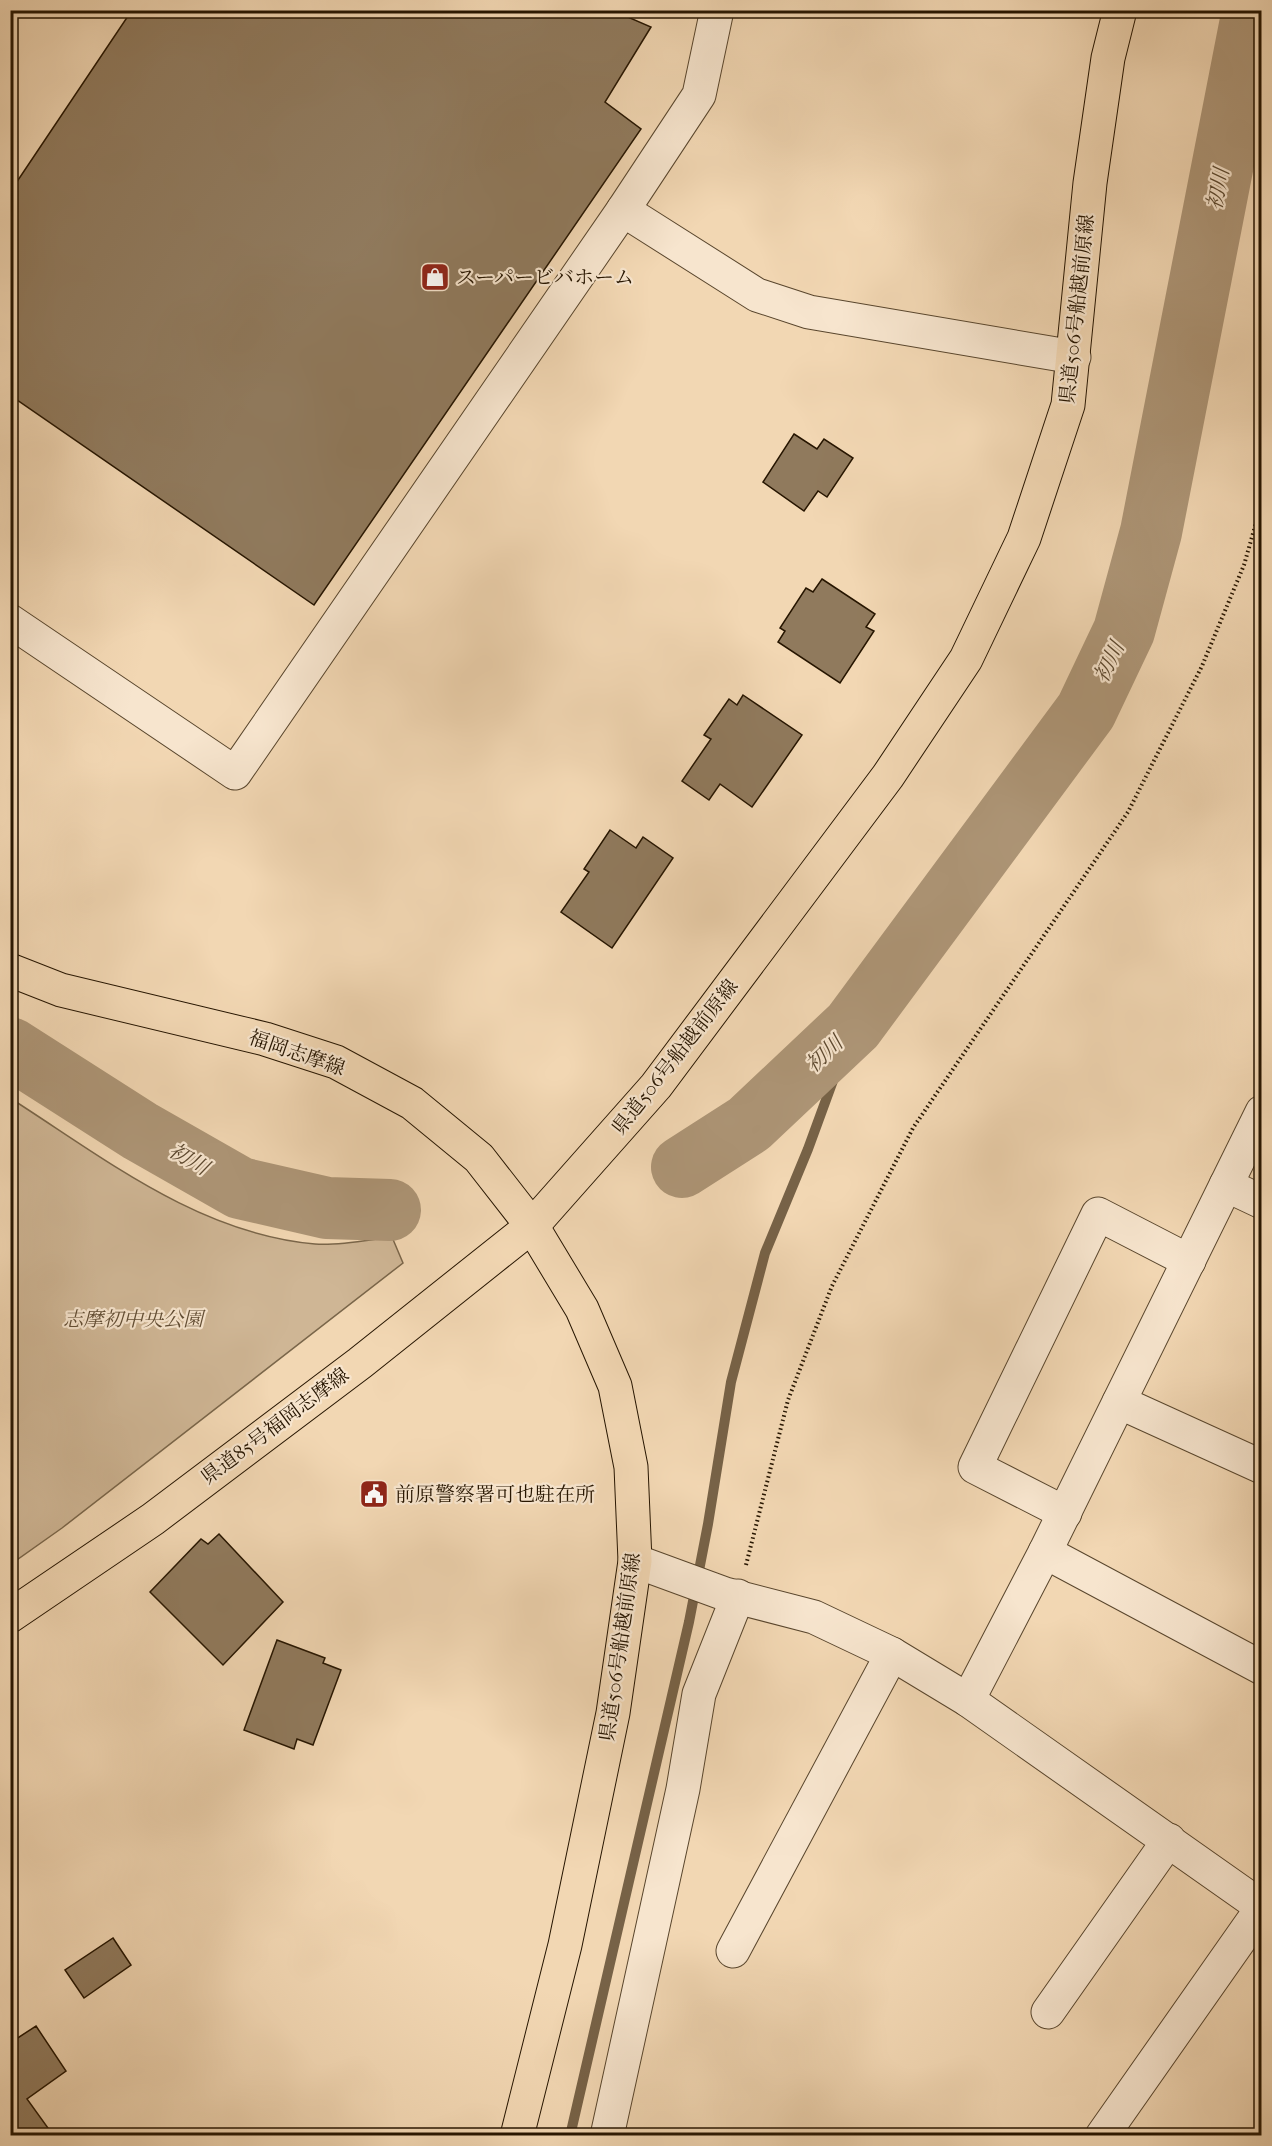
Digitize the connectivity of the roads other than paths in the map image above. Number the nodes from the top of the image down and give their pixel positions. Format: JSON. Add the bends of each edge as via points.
{"nodes":[{"id":1,"x":717,"y":10,"type":"edge"},
{"id":2,"x":1120,"y":10,"type":"edge"},
{"id":3,"x":623,"y":210,"type":"junction"},
{"id":4,"x":1074,"y":357,"type":"junction"},
{"id":5,"x":10,"y":621,"type":"edge"},
{"id":6,"x":10,"y":970,"type":"edge"},
{"id":7,"x":1262,"y":1112,"type":"edge"},
{"id":8,"x":1226,"y":1185,"type":"junction"},
{"id":9,"x":1262,"y":1202,"type":"edge"},
{"id":10,"x":532,"y":1226,"type":"junction"},
{"id":11,"x":1189,"y":1261,"type":"junction"},
{"id":12,"x":1119,"y":1402,"type":"junction"},
{"id":13,"x":1262,"y":1467,"type":"edge"},
{"id":14,"x":1065,"y":1513,"type":"junction"},
{"id":15,"x":1045,"y":1552,"type":"junction"},
{"id":16,"x":635,"y":1561,"type":"junction"},
{"id":17,"x":732,"y":1595,"type":"junction"},
{"id":18,"x":10,"y":1616,"type":"edge"},
{"id":19,"x":892,"y":1654,"type":"junction"},
{"id":20,"x":1262,"y":1668,"type":"edge"},
{"id":21,"x":969,"y":1700,"type":"junction"},
{"id":22,"x":1169,"y":1840,"type":"junction"},
{"id":23,"x":1262,"y":1908,"type":"edge"},
{"id":24,"x":733,"y":1951,"type":"dead end"},
{"id":25,"x":1048,"y":2012,"type":"dead end"},
{"id":26,"x":517,"y":2136,"type":"edge"},
{"id":27,"x":607,"y":2136,"type":"edge"},
{"id":28,"x":1102,"y":2136,"type":"edge"}],
"edges":[{"from":1,"to":3,"type":"street","via":[[699,95]]},
{"from":2,"to":4,"type":"main road","name":"県道506号船越前原線","via":[[1108,58],[1090,183]]},
{"from":3,"to":4,"type":"street","via":[[757,295],[809,312]]},
{"from":3,"to":5,"type":"street","via":[[235,773]]},
{"from":4,"to":10,"type":"main road","name":"県道506号船越前原線","via":[[1068,405],[1024,538],[966,659],[881,785],[656,1086]]},
{"from":6,"to":10,"type":"main road","name":"福岡志摩線","via":[[62,990],[265,1039],[336,1062],[412,1102],[471,1151]]},
{"from":7,"to":8,"type":"street"},
{"from":8,"to":9,"type":"street"},
{"from":8,"to":11,"type":"street"},
{"from":10,"to":16,"type":"main road","name":"県道506号船越前原線","via":[[582,1309],[615,1386],[630,1467]]},
{"from":10,"to":18,"type":"main road","name":"県道85号福岡志摩線","via":[[360,1363],[163,1511]]},
{"from":11,"to":12,"type":"street"},
{"from":11,"to":14,"type":"street","via":[[1098,1214],[975,1467]]},
{"from":12,"to":13,"type":"street"},
{"from":12,"to":14,"type":"street"},
{"from":14,"to":15,"type":"street"},
{"from":15,"to":20,"type":"street"},
{"from":15,"to":21,"type":"street"},
{"from":16,"to":17,"type":"street"},
{"from":16,"to":26,"type":"main road","name":"県道506号船越前原線","via":[[611,1724],[565,1945]]},
{"from":17,"to":19,"type":"street","via":[[814,1617]]},
{"from":17,"to":27,"type":"street","via":[[699,1694],[683,1790]]},
{"from":19,"to":21,"type":"street"},
{"from":19,"to":24,"type":"street"},
{"from":21,"to":22,"type":"street"},
{"from":22,"to":23,"type":"street"},
{"from":22,"to":25,"type":"street"},
{"from":23,"to":28,"type":"street"}]}
